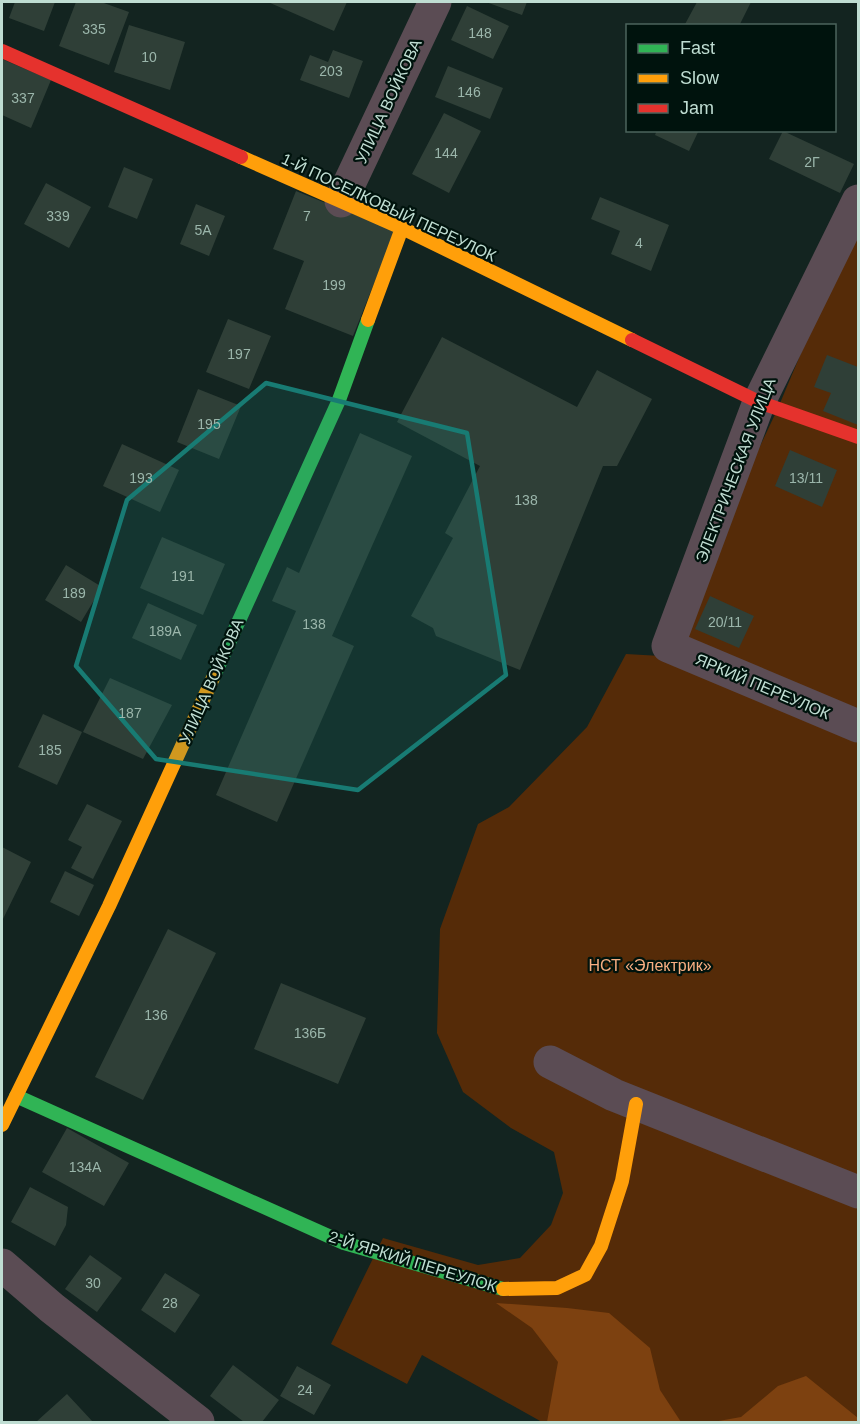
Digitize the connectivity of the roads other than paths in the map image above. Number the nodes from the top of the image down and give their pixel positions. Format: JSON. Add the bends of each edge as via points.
{"nodes":[{"id":1,"x":435,"y":2,"type":"edge"},
{"id":2,"x":2,"y":51,"type":"edge"},
{"id":3,"x":340,"y":201,"type":"junction"},
{"id":4,"x":858,"y":201,"type":"edge"},
{"id":5,"x":402,"y":228,"type":"junction"},
{"id":6,"x":759,"y":402,"type":"junction"},
{"id":7,"x":858,"y":437,"type":"edge"},
{"id":8,"x":668,"y":646,"type":"joint"},
{"id":9,"x":858,"y":726,"type":"edge"},
{"id":10,"x":550,"y":1062,"type":"dead end"},
{"id":11,"x":16,"y":1096,"type":"junction"},
{"id":12,"x":636,"y":1104,"type":"junction"},
{"id":13,"x":2,"y":1125,"type":"edge"},
{"id":14,"x":858,"y":1192,"type":"edge"},
{"id":15,"x":2,"y":1264,"type":"edge"},
{"id":16,"x":198,"y":1422,"type":"edge"}],
"edges":[{"from":1,"to":3,"type":"street","name":"УЛИЦА ВОЙКОВА"},
{"from":2,"to":3,"type":"street","name":"1-Й ПОСЕЛКОВЫЙ ПЕРЕУЛОК"},
{"from":3,"to":5,"type":"street","name":"1-Й ПОСЕЛКОВЫЙ ПЕРЕУЛОК"},
{"from":4,"to":6,"type":"street","name":"ЭЛЕКТРИЧЕСКАЯ УЛИЦА"},
{"from":5,"to":6,"type":"street","name":"1-Й ПОСЕЛКОВЫЙ ПЕРЕУЛОК"},
{"from":5,"to":11,"type":"street","name":"УЛИЦА ВОЙКОВА","via":[[339,400],[109,906]]},
{"from":6,"to":7,"type":"street","name":"1-Й ПОСЕЛКОВЫЙ ПЕРЕУЛОК"},
{"from":6,"to":8,"type":"street","name":"ЭЛЕКТРИЧЕСКАЯ УЛИЦА"},
{"from":8,"to":9,"type":"street","name":"ЯРКИЙ ПЕРЕУЛОК"},
{"from":10,"to":12,"type":"street"},
{"from":11,"to":12,"type":"street","name":"2-Й ЯРКИЙ ПЕРЕУЛОК","via":[[344,1243],[505,1289],[557,1288],[585,1275],[601,1246],[621,1181]]},
{"from":11,"to":13,"type":"street","name":"УЛИЦА ВОЙКОВА"},
{"from":12,"to":14,"type":"street"},
{"from":15,"to":16,"type":"street"}]}
